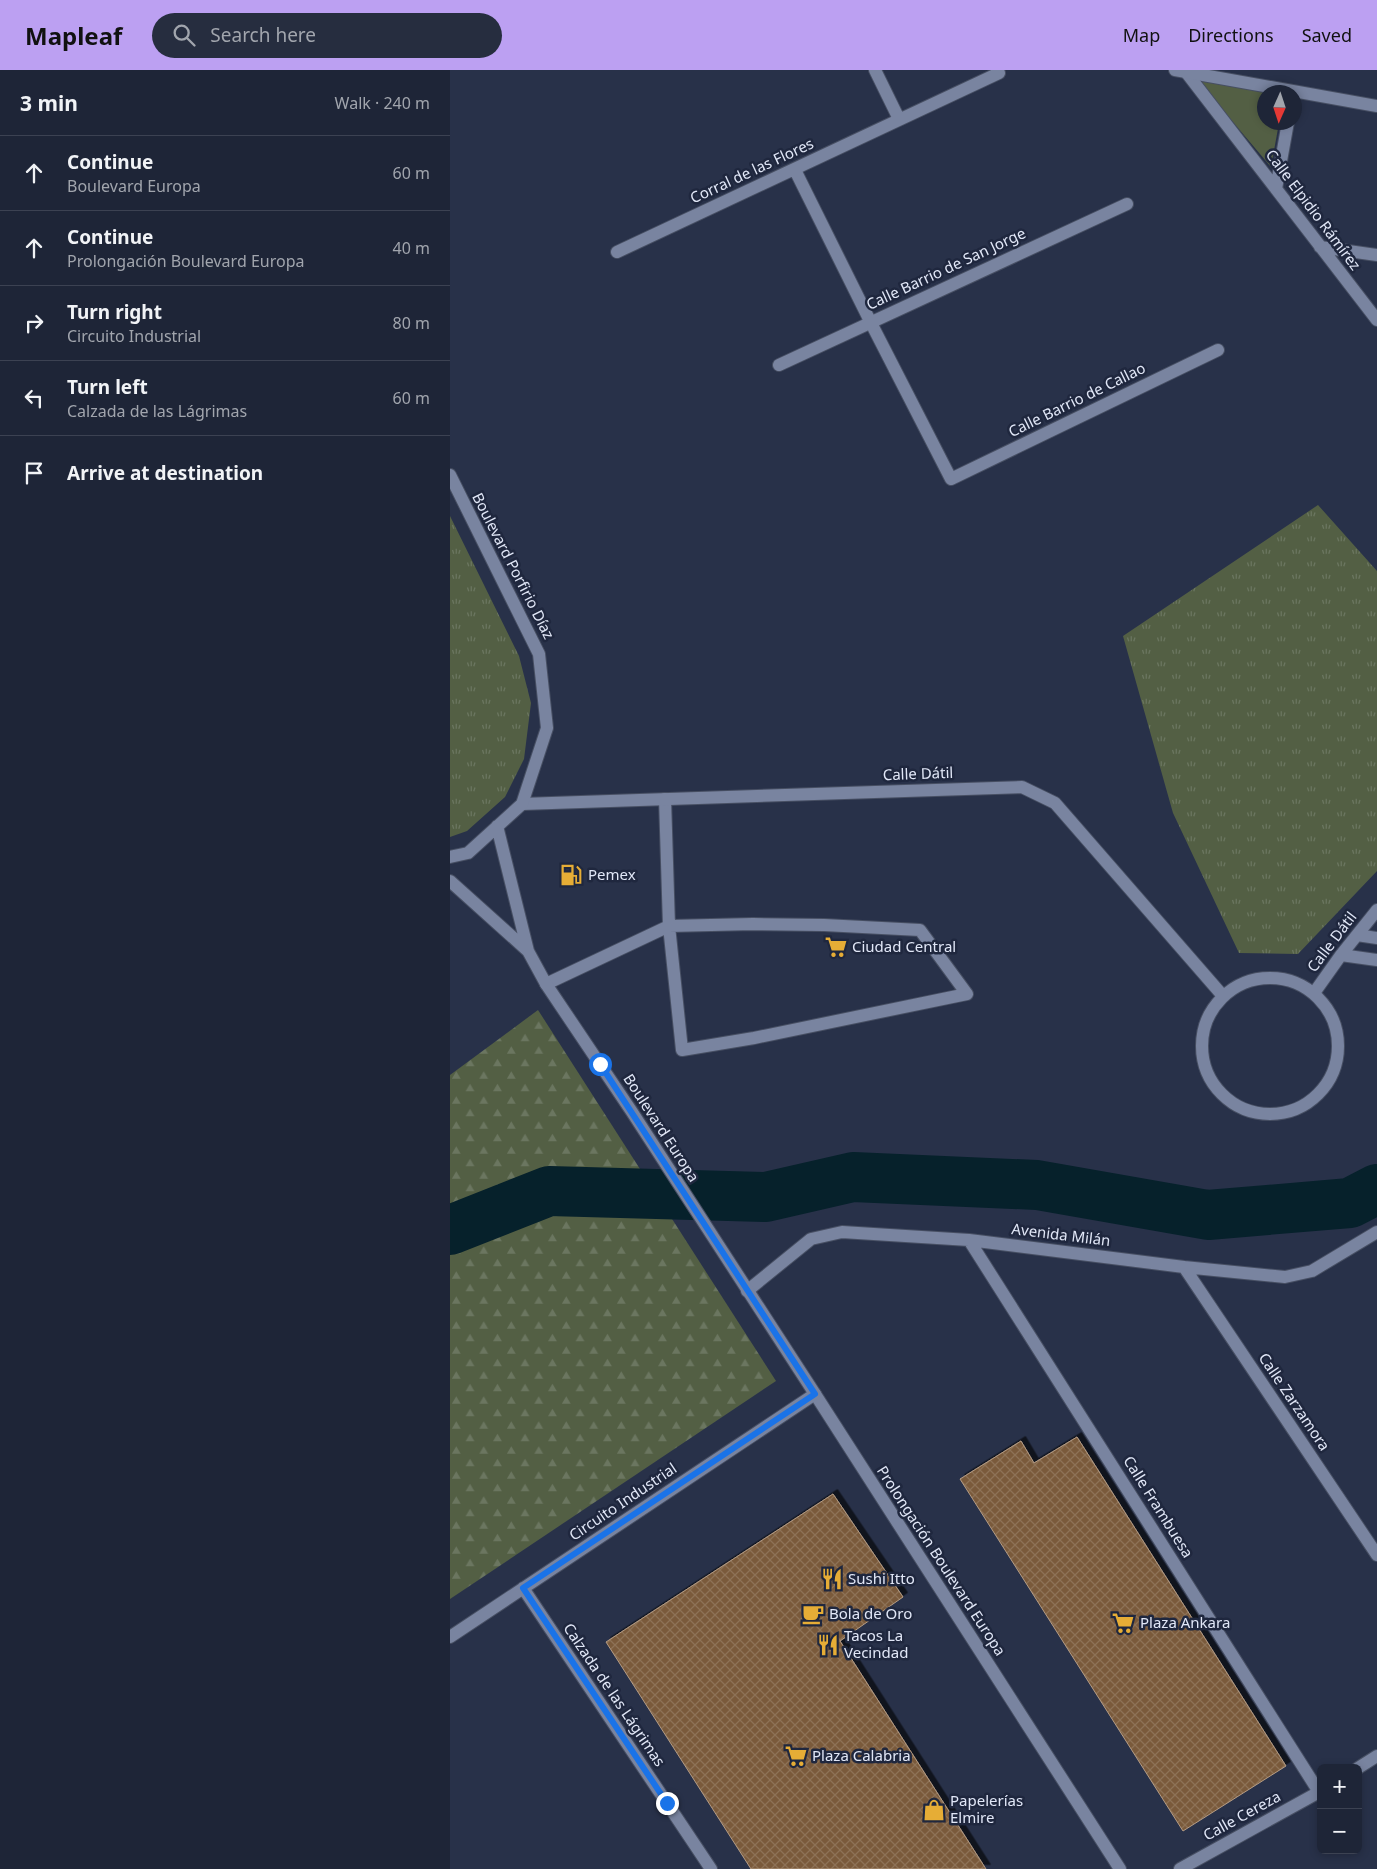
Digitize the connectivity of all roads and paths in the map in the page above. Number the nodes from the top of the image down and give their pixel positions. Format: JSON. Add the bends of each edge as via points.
{"nodes":[{"id":1,"x":875,"y":70,"type":"edge"},
{"id":2,"x":1181,"y":71,"type":"edge"},
{"id":3,"x":999,"y":73,"type":"dead end"},
{"id":4,"x":1257,"y":85,"type":"edge"},
{"id":5,"x":1302,"y":93,"type":"edge"},
{"id":6,"x":1377,"y":106,"type":"edge"},
{"id":7,"x":899,"y":119,"type":"junction"},
{"id":8,"x":1287,"y":130,"type":"edge"},
{"id":9,"x":795,"y":170,"type":"junction"},
{"id":10,"x":1276,"y":189,"type":"junction"},
{"id":11,"x":1127,"y":204,"type":"dead end"},
{"id":12,"x":1320,"y":247,"type":"junction"},
{"id":13,"x":617,"y":252,"type":"dead end"},
{"id":14,"x":1377,"y":254,"type":"edge"},
{"id":15,"x":1377,"y":320,"type":"edge"},
{"id":16,"x":870,"y":321,"type":"junction"},
{"id":17,"x":1218,"y":350,"type":"dead end"},
{"id":18,"x":779,"y":365,"type":"dead end"},
{"id":19,"x":450,"y":476,"type":"edge"},
{"id":20,"x":665,"y":799,"type":"junction"},
{"id":21,"x":522,"y":804,"type":"junction"},
{"id":22,"x":497,"y":826,"type":"junction"},
{"id":23,"x":450,"y":857,"type":"edge"},
{"id":24,"x":450,"y":881,"type":"edge"},
{"id":25,"x":1377,"y":910,"type":"edge"},
{"id":26,"x":669,"y":926,"type":"junction"},
{"id":27,"x":1357,"y":935,"type":"junction"},
{"id":28,"x":1377,"y":938,"type":"edge"},
{"id":29,"x":528,"y":951,"type":"junction"},
{"id":30,"x":1341,"y":955,"type":"junction"},
{"id":31,"x":1377,"y":960,"type":"edge"},
{"id":32,"x":546,"y":984,"type":"junction"},
{"id":33,"x":1314,"y":994,"type":"junction"},
{"id":34,"x":1223,"y":996,"type":"junction"},
{"id":35,"x":1377,"y":1232,"type":"edge"},
{"id":36,"x":969,"y":1240,"type":"junction"},
{"id":37,"x":1184,"y":1267,"type":"junction"},
{"id":38,"x":734,"y":1271,"type":"joint"},
{"id":39,"x":747,"y":1291,"type":"junction"},
{"id":40,"x":815,"y":1394,"type":"junction"},
{"id":41,"x":1377,"y":1555,"type":"edge"},
{"id":42,"x":523,"y":1588,"type":"junction"},
{"id":43,"x":450,"y":1637,"type":"edge"},
{"id":44,"x":1377,"y":1756,"type":"edge"},
{"id":45,"x":1362,"y":1765,"type":"edge"},
{"id":46,"x":1317,"y":1787,"type":"edge"},
{"id":47,"x":1317,"y":1794,"type":"edge"},
{"id":48,"x":711,"y":1869,"type":"edge"},
{"id":49,"x":1120,"y":1869,"type":"edge"},
{"id":50,"x":1180,"y":1869,"type":"edge"}],
"edges":[{"from":1,"to":7,"type":"street"},
{"from":2,"to":4,"type":"street"},
{"from":2,"to":10,"type":"street","name":"Calle Elpidio Rámírez"},
{"from":3,"to":7,"type":"street","name":"Corral de las Flores"},
{"from":5,"to":6,"type":"street"},
{"from":7,"to":9,"type":"street","name":"Corral de las Flores"},
{"from":8,"to":10,"type":"street"},
{"from":9,"to":13,"type":"street","name":"Corral de las Flores"},
{"from":9,"to":16,"type":"street"},
{"from":10,"to":12,"type":"street","name":"Calle Elpidio Rámírez"},
{"from":11,"to":16,"type":"street","name":"Calle Barrio de San Jorge"},
{"from":12,"to":14,"type":"street"},
{"from":12,"to":15,"type":"street","name":"Calle Elpidio Rámírez"},
{"from":16,"to":17,"type":"street","name":"Calle Barrio de Callao","via":[[951,479]]},
{"from":16,"to":18,"type":"street","name":"Calle Barrio de San Jorge"},
{"from":19,"to":21,"type":"street","name":"Boulevard Porfirio Díaz","via":[[539,654],[547,728]]},
{"from":20,"to":21,"type":"street","name":"Calle Dátil"},
{"from":20,"to":26,"type":"street"},
{"from":20,"to":34,"type":"street","name":"Calle Dátil","via":[[1022,787],[1056,803]]},
{"from":21,"to":22,"type":"street"},
{"from":22,"to":23,"type":"street","via":[[468,853]]},
{"from":22,"to":29,"type":"street","name":"Boulevard Europa"},
{"from":24,"to":29,"type":"street","name":"Boulevard Europa"},
{"from":25,"to":27,"type":"street","name":"Calle Dátil"},
{"from":26,"to":26,"type":"street","via":[[682,1050],[967,994],[920,930],[824,925]]},
{"from":26,"to":32,"type":"street"},
{"from":27,"to":28,"type":"street"},
{"from":27,"to":30,"type":"street","name":"Calle Dátil"},
{"from":29,"to":32,"type":"street","name":"Boulevard Europa"},
{"from":30,"to":31,"type":"street"},
{"from":30,"to":33,"type":"street","name":"Calle Dátil"},
{"from":32,"to":38,"type":"street","name":"Boulevard Europa"},
{"from":33,"to":34,"type":"street","name":"Calle Dátil","via":[[1297,983],[1278,978],[1258,978],[1240,984]]},
{"from":33,"to":34,"type":"street","name":"Calle Dátil","via":[[1330,1011],[1338,1034],[1338,1058],[1330,1080],[1315,1098],[1295,1111],[1272,1115],[1248,1111],[1227,1100],[1208,1075],[1202,1060],[1201,1036],[1208,1014]]},
{"from":35,"to":37,"type":"street","name":"Avenida Milán","via":[[1312,1271],[1285,1277]]},
{"from":36,"to":37,"type":"street","name":"Avenida Milán"},
{"from":36,"to":39,"type":"street","name":"Avenida Milán","via":[[842,1232],[819,1237],[811,1239]]},
{"from":36,"to":46,"type":"street","name":"Calle Frambuesa"},
{"from":37,"to":41,"type":"street","name":"Calle Zarzamora"},
{"from":38,"to":39,"type":"street","name":"Prolongación Boulevard Europa"},
{"from":39,"to":40,"type":"street","name":"Prolongación Boulevard Europa"},
{"from":40,"to":42,"type":"street","name":"Circuito Industrial"},
{"from":40,"to":49,"type":"street","name":"Prolongación Boulevard Europa"},
{"from":42,"to":43,"type":"street","name":"Circuito Industrial"},
{"from":42,"to":48,"type":"street","name":"Calzada de las Lágrimas"},
{"from":44,"to":45,"type":"street"},
{"from":47,"to":50,"type":"street","name":"Calle Cereza"}]}
